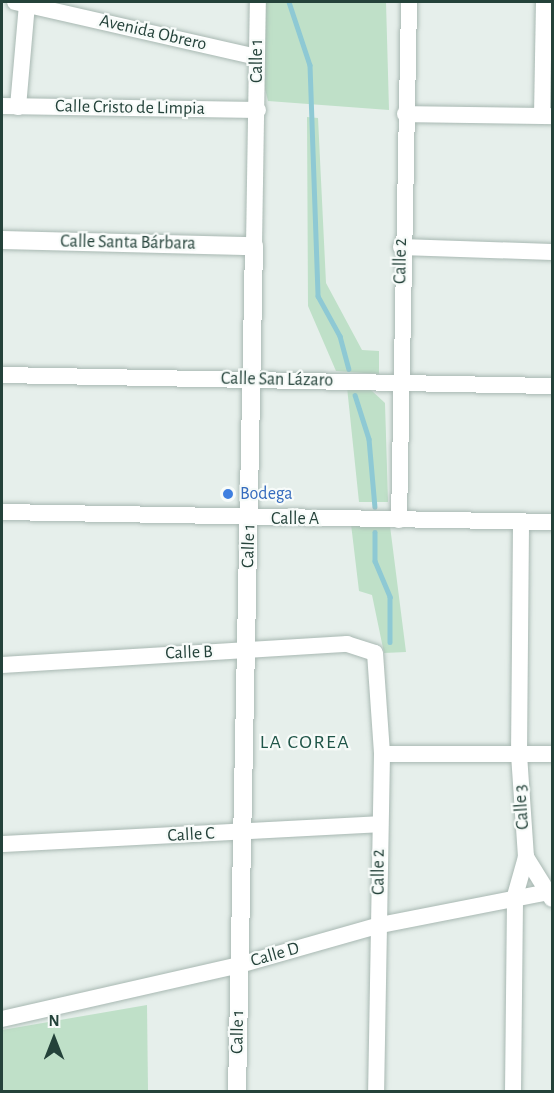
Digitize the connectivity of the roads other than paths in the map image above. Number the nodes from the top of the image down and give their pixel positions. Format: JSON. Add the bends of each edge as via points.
{"nodes":[{"id":1,"x":258,"y":2,"type":"edge"},
{"id":2,"x":410,"y":2,"type":"edge"},
{"id":3,"x":544,"y":2,"type":"edge"},
{"id":4,"x":21,"y":3,"type":"edge"},
{"id":5,"x":257,"y":57,"type":"junction"},
{"id":6,"x":10,"y":106,"type":"edge"},
{"id":7,"x":258,"y":110,"type":"junction"},
{"id":8,"x":405,"y":114,"type":"junction"},
{"id":9,"x":547,"y":116,"type":"edge"},
{"id":10,"x":2,"y":240,"type":"edge"},
{"id":11,"x":254,"y":246,"type":"junction"},
{"id":12,"x":401,"y":247,"type":"junction"},
{"id":13,"x":552,"y":252,"type":"edge"},
{"id":14,"x":2,"y":375,"type":"edge"},
{"id":15,"x":251,"y":379,"type":"junction"},
{"id":16,"x":400,"y":383,"type":"junction"},
{"id":17,"x":552,"y":386,"type":"edge"},
{"id":18,"x":2,"y":512,"type":"edge"},
{"id":19,"x":250,"y":519,"type":"junction"},
{"id":20,"x":399,"y":520,"type":"junction"},
{"id":21,"x":521,"y":522,"type":"junction"},
{"id":22,"x":552,"y":522,"type":"edge"},
{"id":23,"x":245,"y":651,"type":"junction"},
{"id":24,"x":375,"y":653,"type":"joint"},
{"id":25,"x":2,"y":665,"type":"edge"},
{"id":26,"x":552,"y":753,"type":"edge"},
{"id":27,"x":382,"y":754,"type":"junction"},
{"id":28,"x":519,"y":755,"type":"junction"},
{"id":29,"x":379,"y":824,"type":"junction"},
{"id":30,"x":242,"y":832,"type":"junction"},
{"id":31,"x":2,"y":844,"type":"edge"},
{"id":32,"x":526,"y":856,"type":"junction"},
{"id":33,"x":515,"y":896,"type":"junction"},
{"id":34,"x":550,"y":896,"type":"edge"},
{"id":35,"x":380,"y":925,"type":"junction"},
{"id":36,"x":239,"y":965,"type":"junction"},
{"id":37,"x":2,"y":1019,"type":"edge"},
{"id":38,"x":237,"y":1092,"type":"edge"},
{"id":39,"x":376,"y":1092,"type":"edge"},
{"id":40,"x":513,"y":1092,"type":"edge"}],
"edges":[{"from":1,"to":5,"type":"street","name":"Calle 1"},
{"from":2,"to":8,"type":"street","name":"Calle 2"},
{"from":3,"to":9,"type":"street"},
{"from":4,"to":5,"type":"street","name":"Avenida Obrero"},
{"from":4,"to":6,"type":"street"},
{"from":5,"to":7,"type":"street","name":"Calle 1"},
{"from":6,"to":7,"type":"street","name":"Calle Cristo de Limpia"},
{"from":7,"to":11,"type":"street","name":"Calle 1"},
{"from":8,"to":9,"type":"street"},
{"from":8,"to":12,"type":"street","name":"Calle 2"},
{"from":10,"to":11,"type":"street","name":"Calle Santa Bárbara"},
{"from":11,"to":15,"type":"street","name":"Calle 1"},
{"from":12,"to":13,"type":"street"},
{"from":12,"to":16,"type":"street","name":"Calle 2"},
{"from":14,"to":15,"type":"street","name":"Calle San Lázaro"},
{"from":15,"to":16,"type":"street","name":"Calle San Lázaro"},
{"from":15,"to":19,"type":"street","name":"Calle 1"},
{"from":16,"to":17,"type":"street","name":"Calle San Lázaro"},
{"from":16,"to":20,"type":"street","name":"Calle 2"},
{"from":18,"to":19,"type":"street","name":"Calle A"},
{"from":19,"to":20,"type":"street","name":"Calle A"},
{"from":19,"to":23,"type":"street","name":"Calle 1"},
{"from":20,"to":21,"type":"street","name":"Calle A"},
{"from":21,"to":22,"type":"street","name":"Calle A"},
{"from":21,"to":28,"type":"street","name":"Calle 3"},
{"from":23,"to":24,"type":"street","name":"Calle B","via":[[347,644]]},
{"from":23,"to":25,"type":"street","name":"Calle B"},
{"from":23,"to":30,"type":"street","name":"Calle 1"},
{"from":24,"to":27,"type":"street","name":"Calle 2"},
{"from":26,"to":28,"type":"street"},
{"from":27,"to":28,"type":"street"},
{"from":27,"to":29,"type":"street","name":"Calle 2"},
{"from":28,"to":32,"type":"street","name":"Calle 3"},
{"from":29,"to":30,"type":"street","name":"Calle C"},
{"from":29,"to":35,"type":"street","name":"Calle 2"},
{"from":30,"to":31,"type":"street","name":"Calle C"},
{"from":30,"to":36,"type":"street","name":"Calle 1"},
{"from":32,"to":33,"type":"street","name":"Calle 3"},
{"from":32,"to":34,"type":"street","name":"Calle D"},
{"from":33,"to":34,"type":"street","name":"Calle D"},
{"from":33,"to":35,"type":"street","name":"Calle D"},
{"from":33,"to":40,"type":"street","name":"Calle 3"},
{"from":35,"to":36,"type":"street","name":"Calle D"},
{"from":35,"to":39,"type":"street","name":"Calle 2"},
{"from":36,"to":37,"type":"street","name":"Calle D"},
{"from":36,"to":38,"type":"street","name":"Calle 1"}]}
